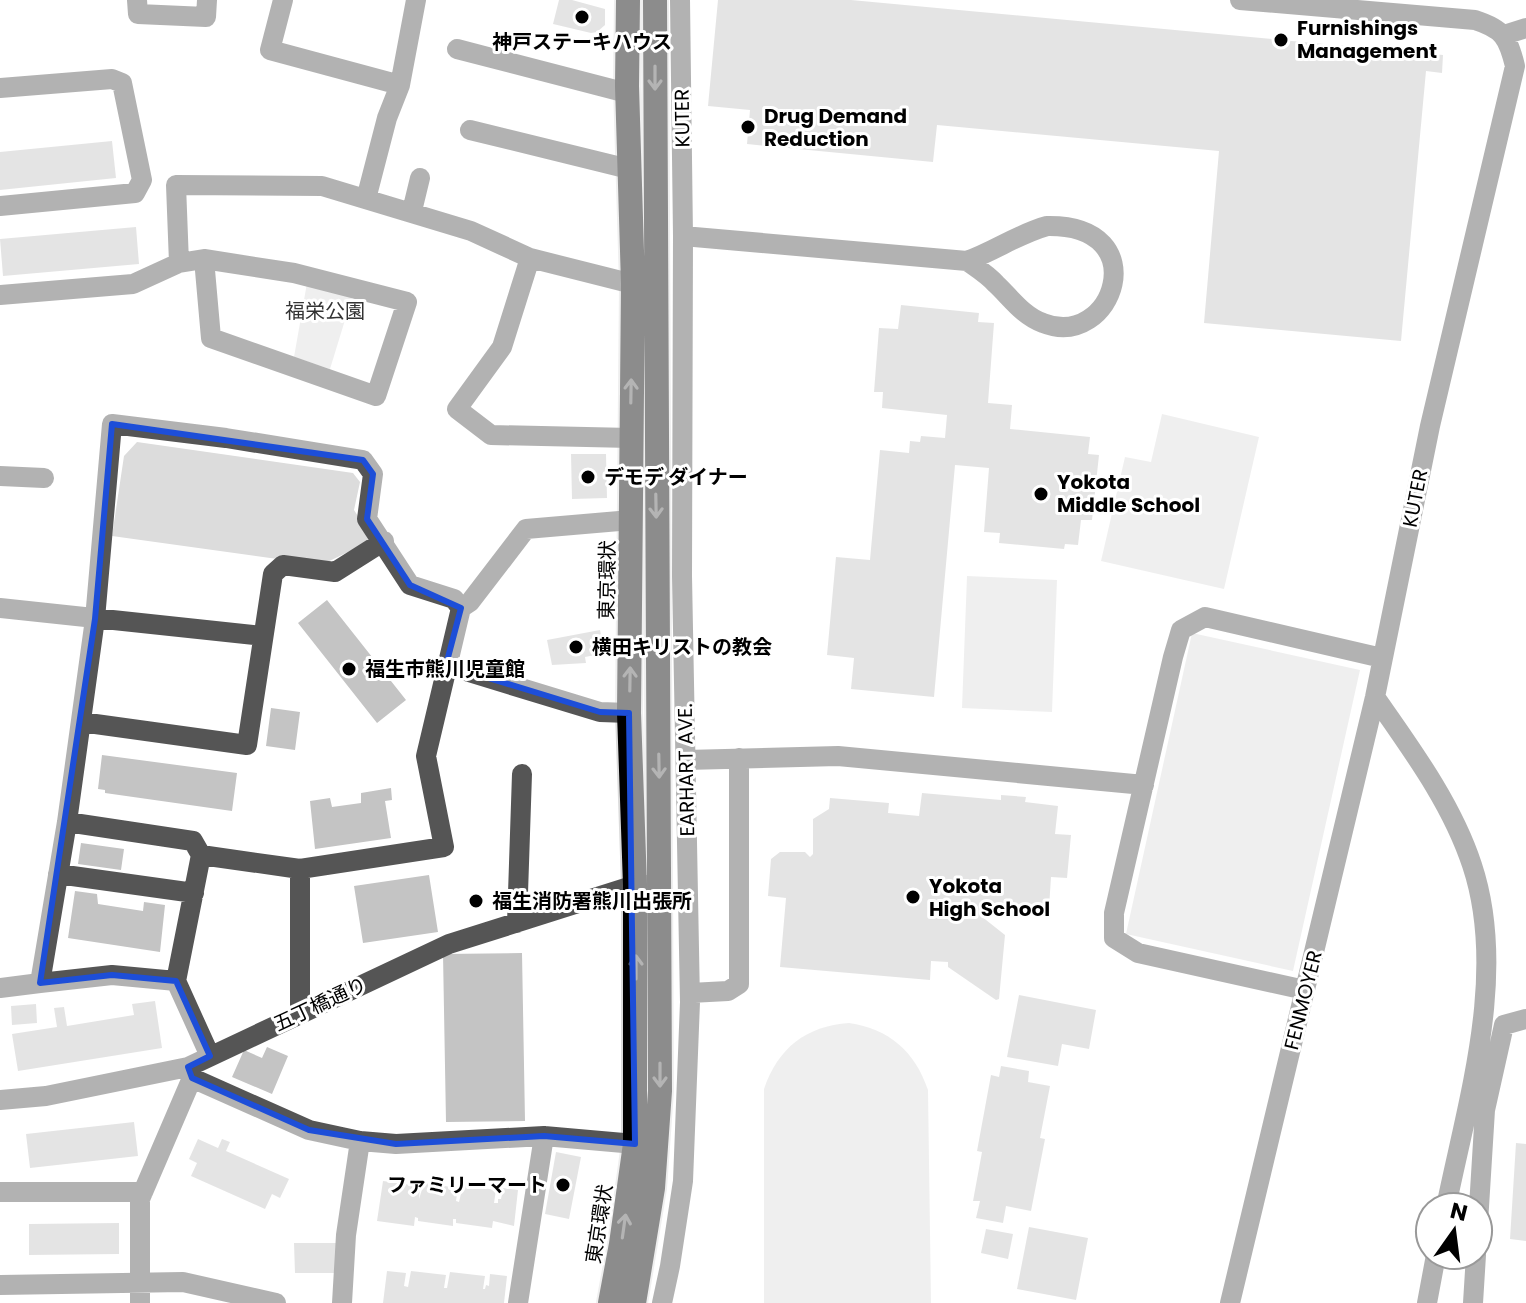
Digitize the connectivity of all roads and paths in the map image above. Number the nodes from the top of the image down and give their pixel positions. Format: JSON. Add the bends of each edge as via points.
{"nodes":[{"id":1,"x":137,"y":0,"type":"edge"},
{"id":2,"x":207,"y":0,"type":"edge"},
{"id":3,"x":283,"y":0,"type":"edge"},
{"id":4,"x":416,"y":0,"type":"edge"},
{"id":5,"x":628,"y":0,"type":"edge"},
{"id":6,"x":655,"y":0,"type":"edge"},
{"id":7,"x":680,"y":0,"type":"edge"},
{"id":8,"x":1240,"y":0,"type":"edge"},
{"id":9,"x":1526,"y":28,"type":"edge"},
{"id":10,"x":1504,"y":35,"type":"junction"},
{"id":11,"x":457,"y":49,"type":"dead end"},
{"id":12,"x":400,"y":85,"type":"junction"},
{"id":13,"x":0,"y":88,"type":"edge"},
{"id":14,"x":627,"y":93,"type":"junction"},
{"id":15,"x":470,"y":130,"type":"dead end"},
{"id":16,"x":629,"y":169,"type":"junction"},
{"id":17,"x":420,"y":178,"type":"dead end"},
{"id":18,"x":366,"y":199,"type":"junction"},
{"id":19,"x":0,"y":206,"type":"edge"},
{"id":20,"x":412,"y":211,"type":"junction"},
{"id":21,"x":683,"y":236,"type":"junction"},
{"id":22,"x":530,"y":258,"type":"junction"},
{"id":23,"x":204,"y":259,"type":"junction"},
{"id":24,"x":967,"y":261,"type":"junction"},
{"id":25,"x":179,"y":263,"type":"junction"},
{"id":26,"x":633,"y":284,"type":"junction"},
{"id":27,"x":0,"y":295,"type":"edge"},
{"id":28,"x":631,"y":438,"type":"junction"},
{"id":29,"x":0,"y":476,"type":"edge"},
{"id":30,"x":44,"y":478,"type":"dead end"},
{"id":31,"x":631,"y":520,"type":"junction"},
{"id":32,"x":384,"y":541,"type":"junction"},
{"id":33,"x":0,"y":608,"type":"edge"},
{"id":34,"x":461,"y":608,"type":"junction"},
{"id":35,"x":95,"y":619,"type":"junction"},
{"id":36,"x":263,"y":636,"type":"junction"},
{"id":37,"x":1382,"y":658,"type":"junction"},
{"id":38,"x":446,"y":665,"type":"junction"},
{"id":39,"x":1375,"y":697,"type":"junction"},
{"id":40,"x":629,"y":713,"type":"junction"},
{"id":41,"x":81,"y":722,"type":"junction"},
{"id":42,"x":739,"y":758,"type":"junction"},
{"id":43,"x":686,"y":760,"type":"junction"},
{"id":44,"x":522,"y":774,"type":"dead end"},
{"id":45,"x":1144,"y":785,"type":"junction"},
{"id":46,"x":67,"y":822,"type":"junction"},
{"id":47,"x":201,"y":855,"type":"junction"},
{"id":48,"x":300,"y":869,"type":"junction"},
{"id":49,"x":58,"y":874,"type":"junction"},
{"id":50,"x":635,"y":885,"type":"junction"},
{"id":51,"x":660,"y":885,"type":"junction"},
{"id":52,"x":194,"y":893,"type":"junction"},
{"id":53,"x":517,"y":923,"type":"junction"},
{"id":54,"x":176,"y":981,"type":"junction"},
{"id":55,"x":40,"y":983,"type":"junction"},
{"id":56,"x":0,"y":988,"type":"edge"},
{"id":57,"x":1305,"y":990,"type":"junction"},
{"id":58,"x":690,"y":993,"type":"junction"},
{"id":59,"x":300,"y":1013,"type":"junction"},
{"id":60,"x":1526,"y":1019,"type":"edge"},
{"id":61,"x":210,"y":1056,"type":"junction"},
{"id":62,"x":190,"y":1072,"type":"junction"},
{"id":63,"x":0,"y":1100,"type":"edge"},
{"id":64,"x":544,"y":1136,"type":"junction"},
{"id":65,"x":360,"y":1141,"type":"junction"},
{"id":66,"x":635,"y":1144,"type":"junction"},
{"id":67,"x":1449,"y":1191,"type":"edge"},
{"id":68,"x":1480,"y":1191,"type":"edge"},
{"id":69,"x":0,"y":1192,"type":"edge"},
{"id":70,"x":143,"y":1192,"type":"junction"},
{"id":71,"x":1433,"y":1271,"type":"edge"},
{"id":72,"x":1475,"y":1271,"type":"edge"},
{"id":73,"x":0,"y":1285,"type":"edge"},
{"id":74,"x":140,"y":1293,"type":"edge"},
{"id":75,"x":276,"y":1303,"type":"edge"},
{"id":76,"x":342,"y":1303,"type":"edge"},
{"id":77,"x":518,"y":1303,"type":"edge"},
{"id":78,"x":610,"y":1303,"type":"edge"},
{"id":79,"x":634,"y":1303,"type":"edge"},
{"id":80,"x":662,"y":1303,"type":"edge"},
{"id":81,"x":1230,"y":1303,"type":"edge"},
{"id":82,"x":1427,"y":1303,"type":"edge"},
{"id":83,"x":1473,"y":1303,"type":"edge"}],
"edges":[{"from":1,"to":2,"type":"street","via":[[138,14],[206,17]]},
{"from":3,"to":12,"type":"street","via":[[270,50]]},
{"from":4,"to":12,"type":"street"},
{"from":5,"to":14,"type":"highway","name":"東京環状"},
{"from":6,"to":51,"type":"highway","one_way":true},
{"from":7,"to":21,"type":"street","name":"KUTER"},
{"from":8,"to":10,"type":"street","via":[[1475,20]]},
{"from":9,"to":10,"type":"street"},
{"from":10,"to":37,"type":"street","name":"KUTER","via":[[1515,66],[1430,426]]},
{"from":11,"to":14,"type":"street"},
{"from":12,"to":18,"type":"street"},
{"from":13,"to":19,"type":"street","via":[[112,79],[122,83],[142,180],[135,193]]},
{"from":14,"to":16,"type":"highway","name":"東京環状"},
{"from":15,"to":16,"type":"street"},
{"from":16,"to":26,"type":"highway","name":"東京環状"},
{"from":17,"to":20,"type":"street"},
{"from":18,"to":20,"type":"street"},
{"from":18,"to":25,"type":"street","via":[[322,186],[176,185]]},
{"from":20,"to":22,"type":"street"},
{"from":21,"to":24,"type":"street"},
{"from":21,"to":43,"type":"street","name":"EARHART AVE."},
{"from":22,"to":26,"type":"street"},
{"from":22,"to":28,"type":"street","via":[[502,347],[457,409],[491,435]]},
{"from":23,"to":23,"type":"street","via":[[211,338],[376,396],[407,302],[294,273]]},
{"from":23,"to":25,"type":"street"},
{"from":24,"to":24,"type":"street","via":[[1024,233],[1066,226],[1098,238],[1112,257],[1114,270],[1106,303],[1093,318],[1061,328],[1030,317]]},
{"from":25,"to":27,"type":"street","via":[[133,284]]},
{"from":28,"to":26,"type":"highway","name":"東京環状","one_way":true},
{"from":28,"to":31,"type":"highway","name":"東京環状"},
{"from":29,"to":30,"type":"street"},
{"from":31,"to":34,"type":"street","via":[[526,529]]},
{"from":40,"to":31,"type":"highway","name":"東京環状","one_way":true},
{"from":32,"to":34,"type":"street","via":[[410,585],[454,599]]},
{"from":32,"to":35,"type":"street","via":[[367,519],[373,474],[363,460],[112,424]]},
{"from":32,"to":36,"type":"street","via":[[335,572],[283,565],[273,574]]},
{"from":33,"to":35,"type":"street"},
{"from":34,"to":38,"type":"street"},
{"from":35,"to":36,"type":"street"},
{"from":35,"to":41,"type":"street"},
{"from":36,"to":41,"type":"street","via":[[247,745]]},
{"from":37,"to":39,"type":"street","name":"KUTER"},
{"from":37,"to":45,"type":"street","via":[[1205,617],[1181,630]]},
{"from":38,"to":40,"type":"street","via":[[600,712]]},
{"from":38,"to":48,"type":"street","via":[[426,756],[444,847]]},
{"from":39,"to":57,"type":"street","name":"FENMOYER"},
{"from":39,"to":67,"type":"street","via":[[1450,813],[1485,914],[1487,970],[1480,1037]]},
{"from":40,"to":50,"type":"highway","name":"東京環状"},
{"from":41,"to":46,"type":"street"},
{"from":42,"to":43,"type":"street"},
{"from":42,"to":45,"type":"street","via":[[838,756]]},
{"from":42,"to":58,"type":"street","via":[[739,984],[728,991]]},
{"from":43,"to":58,"type":"street","name":"EARHART AVE."},
{"from":44,"to":53,"type":"street"},
{"from":45,"to":57,"type":"street","via":[[1114,913],[1114,938],[1138,953]]},
{"from":46,"to":47,"type":"street","via":[[193,841]]},
{"from":46,"to":49,"type":"street"},
{"from":47,"to":48,"type":"street"},
{"from":47,"to":52,"type":"street"},
{"from":48,"to":59,"type":"street"},
{"from":49,"to":52,"type":"street"},
{"from":49,"to":55,"type":"street"},
{"from":50,"to":51,"type":"street","name":"五丁橋通り"},
{"from":50,"to":53,"type":"street","name":"五丁橋通り"},
{"from":66,"to":50,"type":"highway","name":"東京環状","one_way":true},
{"from":51,"to":79,"type":"highway","one_way":true,"via":[[657,1148]]},
{"from":52,"to":54,"type":"street"},
{"from":53,"to":59,"type":"street","name":"五丁橋通り","via":[[449,944]]},
{"from":54,"to":55,"type":"street","via":[[112,975]]},
{"from":54,"to":61,"type":"street"},
{"from":55,"to":56,"type":"street"},
{"from":57,"to":81,"type":"street","name":"FENMOYER"},
{"from":58,"to":80,"type":"street","name":"EARHART AVE.","via":[[683,1181]]},
{"from":59,"to":61,"type":"street","name":"五丁橋通り"},
{"from":60,"to":68,"type":"street","via":[[1504,1025],[1485,1110]]},
{"from":61,"to":62,"type":"street","name":"五丁橋通り"},
{"from":62,"to":63,"type":"street","name":"五丁橋通り"},
{"from":62,"to":65,"type":"street","via":[[309,1130]]},
{"from":62,"to":70,"type":"street"},
{"from":64,"to":65,"type":"street"},
{"from":64,"to":66,"type":"street"},
{"from":64,"to":77,"type":"street"},
{"from":65,"to":76,"type":"street"},
{"from":78,"to":66,"type":"highway","name":"東京環状","one_way":true},
{"from":69,"to":70,"type":"street"},
{"from":70,"to":74,"type":"street"},
{"from":71,"to":82,"type":"street"},
{"from":72,"to":83,"type":"street"},
{"from":73,"to":74,"type":"street"},
{"from":74,"to":75,"type":"street","via":[[183,1282]]}]}
